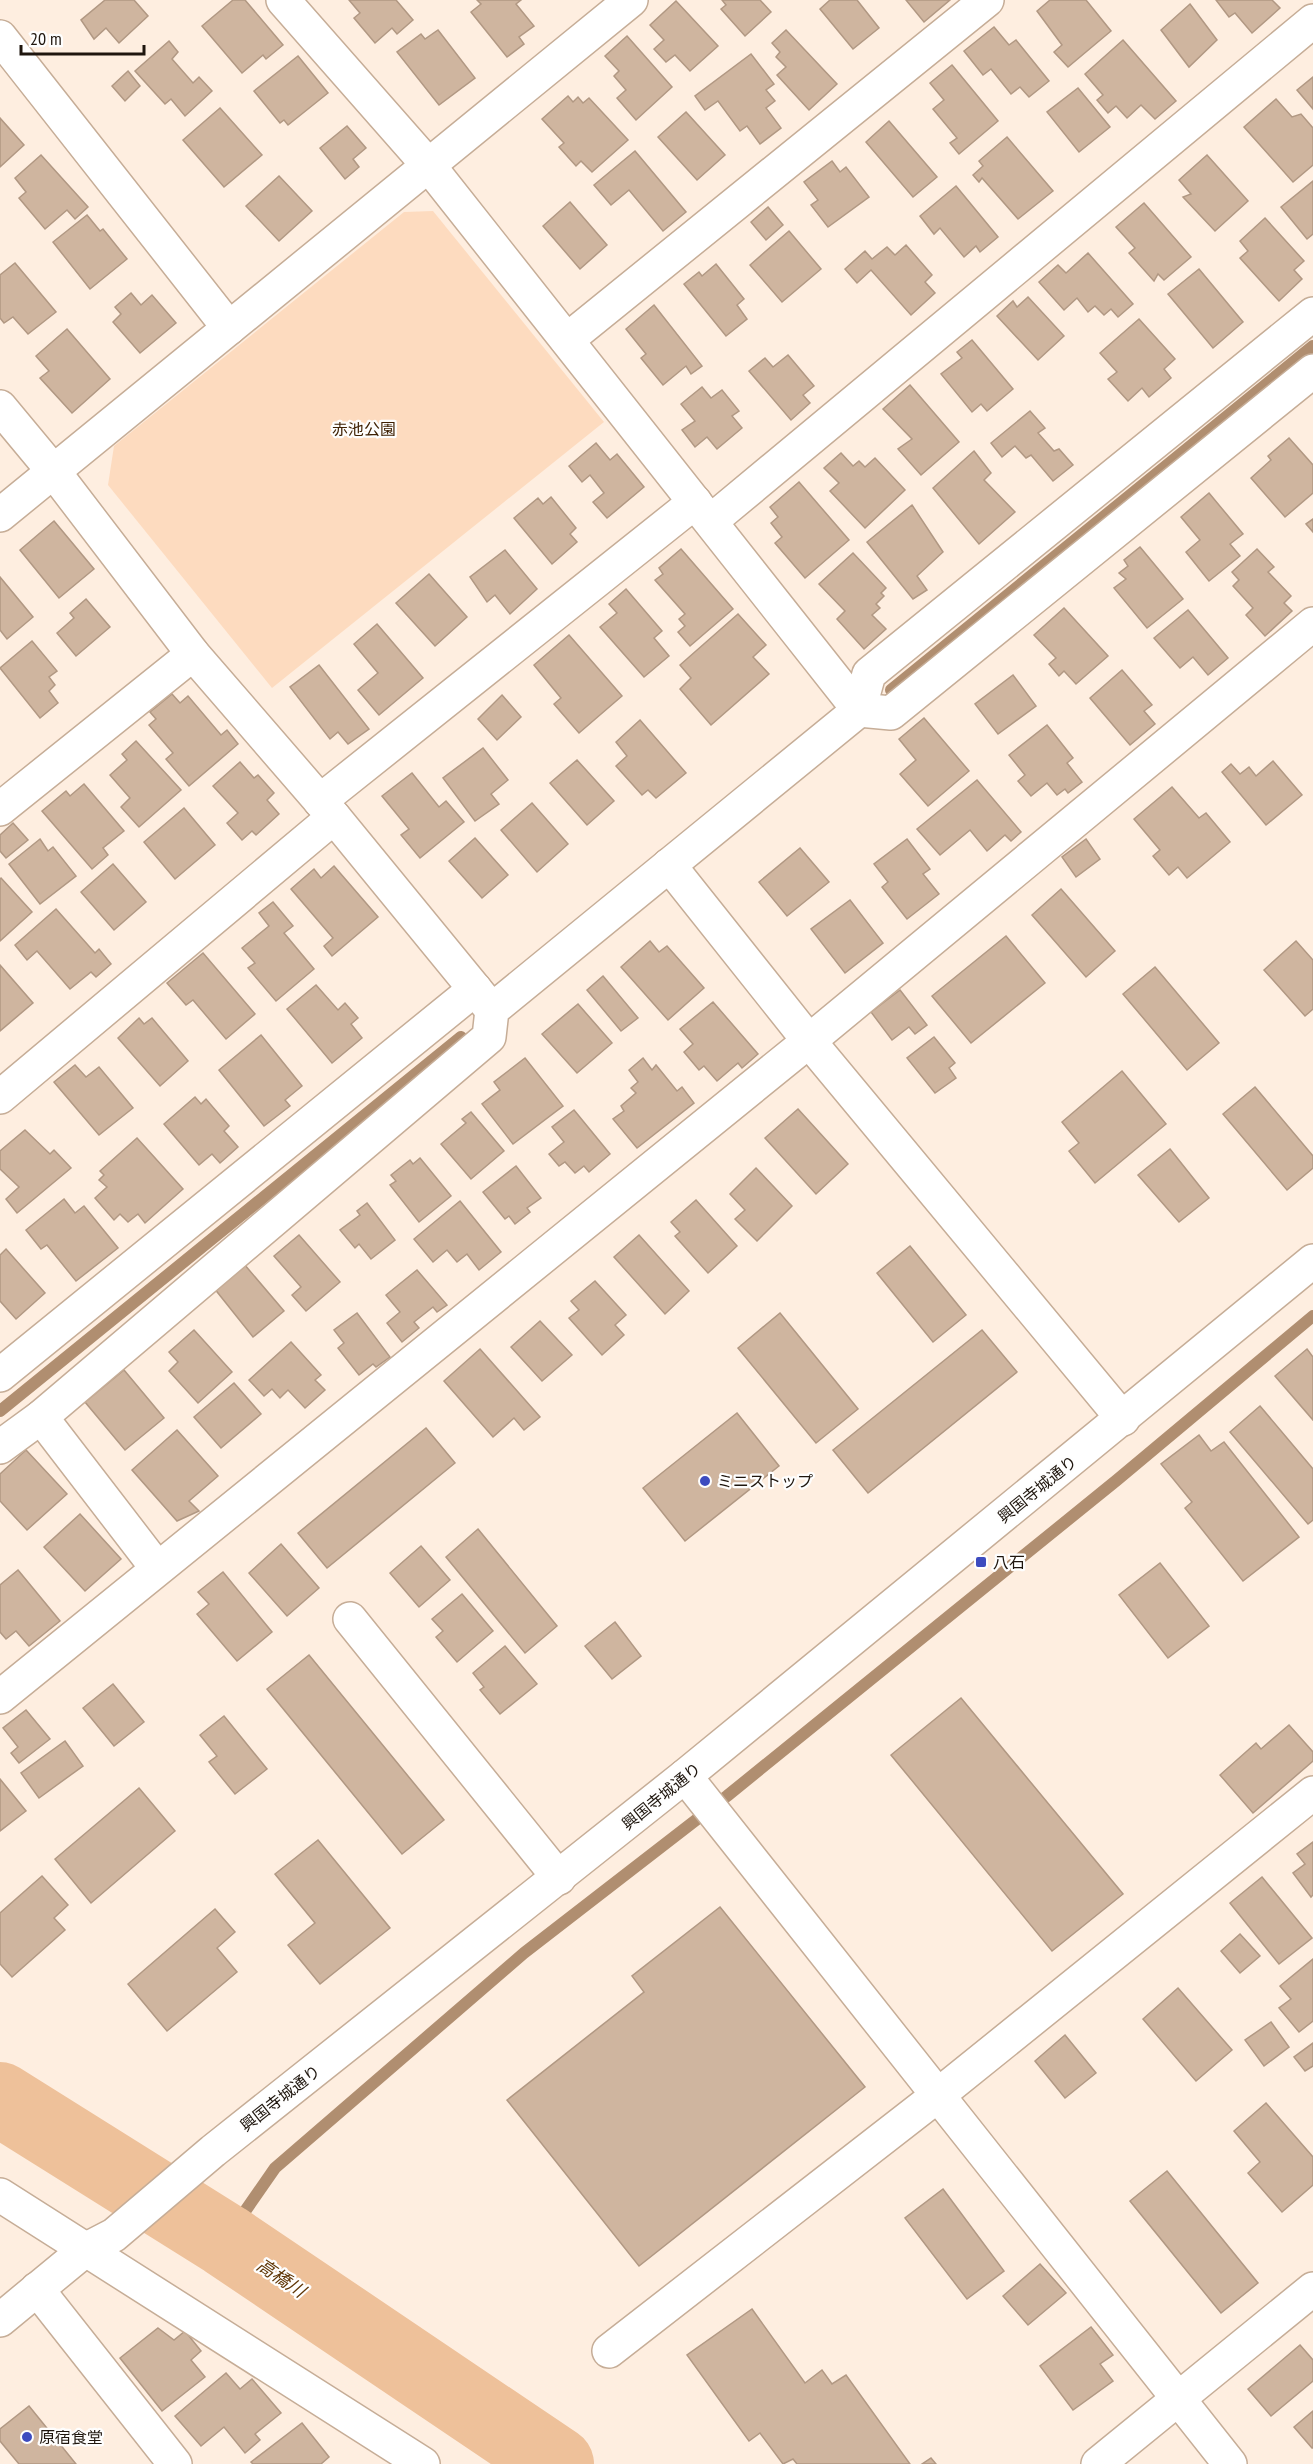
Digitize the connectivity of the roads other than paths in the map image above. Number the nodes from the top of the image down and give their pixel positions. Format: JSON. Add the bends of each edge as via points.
{"nodes":[{"id":1,"x":283,"y":0,"type":"edge"},
{"id":2,"x":631,"y":0,"type":"edge"},
{"id":3,"x":987,"y":0,"type":"edge"},
{"id":4,"x":1313,"y":21,"type":"edge"},
{"id":5,"x":0,"y":37,"type":"edge"},
{"id":6,"x":429,"y":166,"type":"junction"},
{"id":7,"x":1313,"y":314,"type":"edge"},
{"id":8,"x":229,"y":328,"type":"junction"},
{"id":9,"x":567,"y":340,"type":"junction"},
{"id":10,"x":1313,"y":371,"type":"edge"},
{"id":11,"x":0,"y":407,"type":"edge"},
{"id":12,"x":54,"y":472,"type":"junction"},
{"id":13,"x":703,"y":512,"type":"junction"},
{"id":14,"x":0,"y":515,"type":"edge"},
{"id":15,"x":1313,"y":624,"type":"edge"},
{"id":16,"x":193,"y":654,"type":"junction"},
{"id":17,"x":859,"y":710,"type":"junction"},
{"id":18,"x":0,"y":809,"type":"edge"},
{"id":19,"x":327,"y":809,"type":"junction"},
{"id":20,"x":669,"y":864,"type":"junction"},
{"id":21,"x":484,"y":1000,"type":"junction"},
{"id":22,"x":809,"y":1041,"type":"junction"},
{"id":23,"x":0,"y":1097,"type":"edge"},
{"id":24,"x":1313,"y":1261,"type":"edge"},
{"id":25,"x":0,"y":1375,"type":"edge"},
{"id":26,"x":41,"y":1417,"type":"junction"},
{"id":27,"x":1123,"y":1419,"type":"junction"},
{"id":28,"x":0,"y":1447,"type":"edge"},
{"id":29,"x":157,"y":1568,"type":"junction"},
{"id":30,"x":350,"y":1619,"type":"dead end"},
{"id":31,"x":0,"y":1697,"type":"edge"},
{"id":32,"x":689,"y":1782,"type":"junction"},
{"id":33,"x":1313,"y":1793,"type":"edge"},
{"id":34,"x":559,"y":1878,"type":"junction"},
{"id":35,"x":937,"y":2096,"type":"junction"},
{"id":36,"x":0,"y":2195,"type":"edge"},
{"id":37,"x":85,"y":2250,"type":"junction"},
{"id":38,"x":37,"y":2289,"type":"junction"},
{"id":39,"x":1313,"y":2289,"type":"edge"},
{"id":40,"x":0,"y":2320,"type":"edge"},
{"id":41,"x":609,"y":2351,"type":"dead end"},
{"id":42,"x":1178,"y":2400,"type":"junction"},
{"id":43,"x":175,"y":2464,"type":"edge"},
{"id":44,"x":423,"y":2464,"type":"edge"},
{"id":45,"x":1098,"y":2464,"type":"edge"},
{"id":46,"x":1230,"y":2464,"type":"edge"}],
"edges":[{"from":1,"to":6,"type":"street"},
{"from":2,"to":6,"type":"street"},
{"from":3,"to":9,"type":"street"},
{"from":4,"to":13,"type":"street"},
{"from":5,"to":8,"type":"street"},
{"from":6,"to":8,"type":"street"},
{"from":6,"to":9,"type":"street"},
{"from":7,"to":17,"type":"street","via":[[869,674]]},
{"from":8,"to":12,"type":"street"},
{"from":9,"to":13,"type":"street"},
{"from":10,"to":17,"type":"street","via":[[891,713]]},
{"from":11,"to":12,"type":"street"},
{"from":12,"to":14,"type":"street"},
{"from":12,"to":16,"type":"street"},
{"from":13,"to":17,"type":"street"},
{"from":13,"to":19,"type":"street"},
{"from":15,"to":22,"type":"street"},
{"from":16,"to":18,"type":"street"},
{"from":16,"to":19,"type":"street"},
{"from":17,"to":20,"type":"street"},
{"from":19,"to":21,"type":"street"},
{"from":19,"to":23,"type":"street"},
{"from":20,"to":21,"type":"street"},
{"from":20,"to":22,"type":"street"},
{"from":21,"to":25,"type":"street"},
{"from":21,"to":26,"type":"street","via":[[489,1037]]},
{"from":22,"to":27,"type":"street"},
{"from":22,"to":29,"type":"street"},
{"from":24,"to":27,"type":"street","name":"興国寺城通り"},
{"from":26,"to":28,"type":"street"},
{"from":26,"to":29,"type":"street"},
{"from":27,"to":32,"type":"street","name":"興国寺城通り"},
{"from":29,"to":31,"type":"street"},
{"from":30,"to":34,"type":"street"},
{"from":32,"to":34,"type":"street","name":"興国寺城通り"},
{"from":32,"to":35,"type":"street"},
{"from":33,"to":35,"type":"street"},
{"from":34,"to":37,"type":"street","name":"興国寺城通り","via":[[114,2235]]},
{"from":35,"to":41,"type":"street"},
{"from":35,"to":42,"type":"street"},
{"from":36,"to":37,"type":"street"},
{"from":37,"to":38,"type":"street","name":"興国寺城通り"},
{"from":37,"to":44,"type":"street"},
{"from":38,"to":40,"type":"street","name":"興国寺城通り"},
{"from":38,"to":43,"type":"street"},
{"from":39,"to":42,"type":"street"},
{"from":42,"to":45,"type":"street"},
{"from":42,"to":46,"type":"street"}]}
